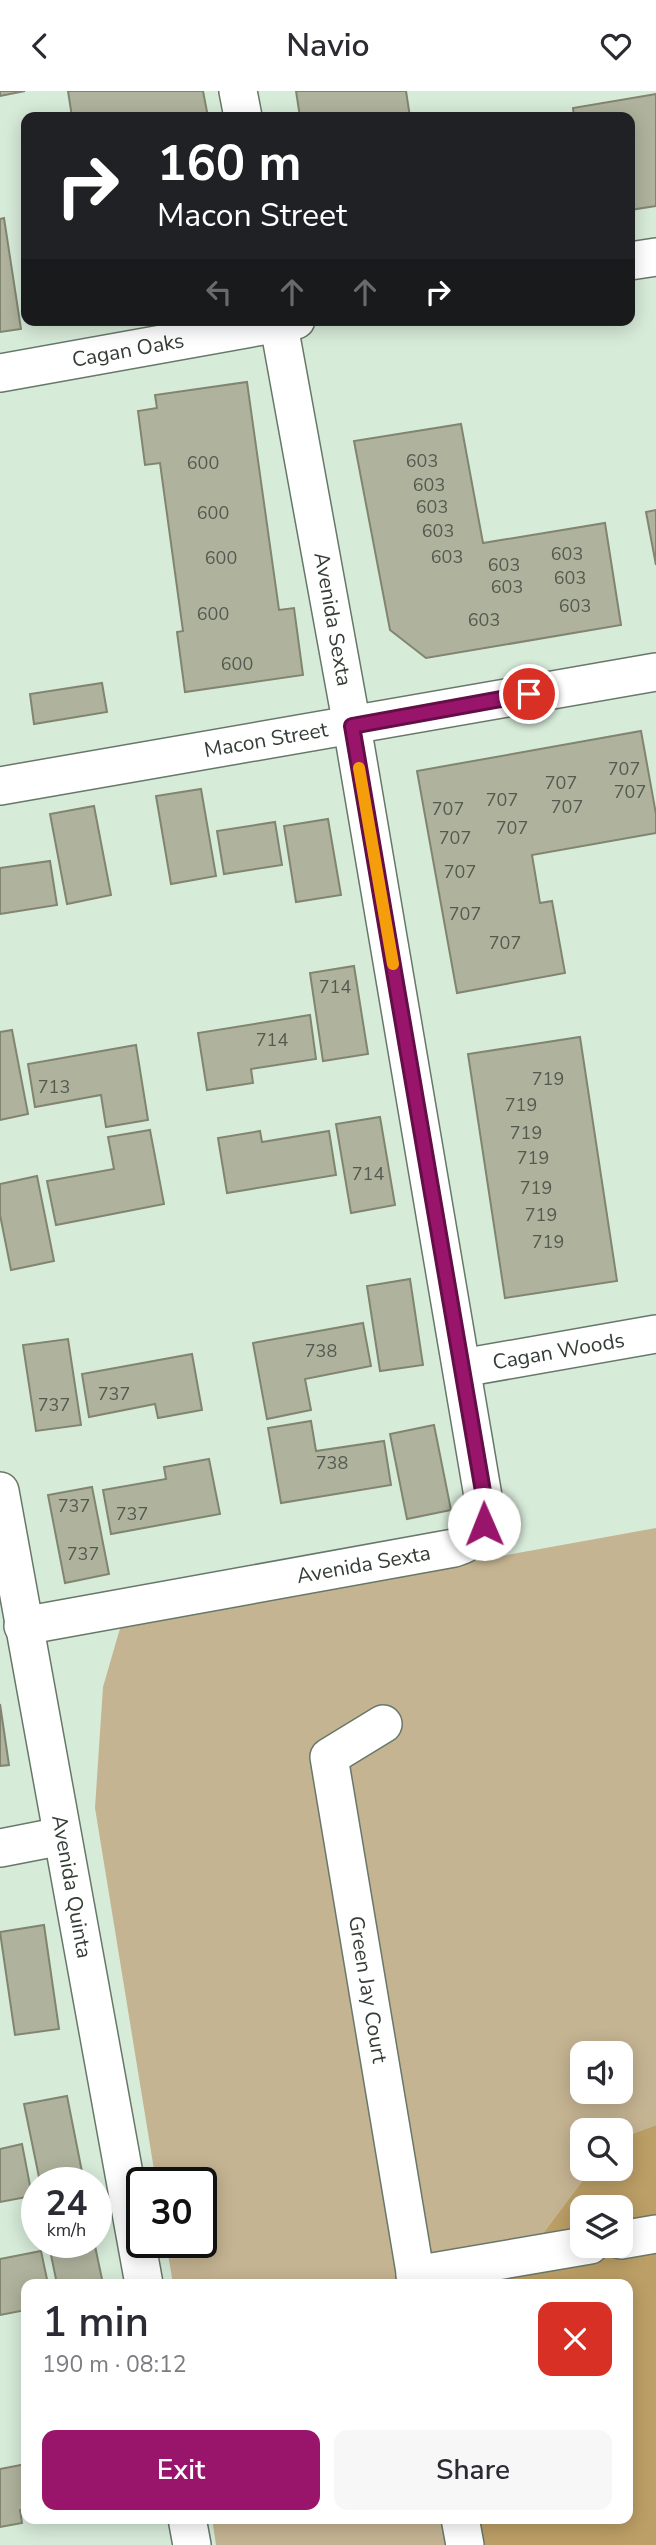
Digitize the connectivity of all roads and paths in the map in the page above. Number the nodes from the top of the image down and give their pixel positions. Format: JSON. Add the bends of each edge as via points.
{"nodes":[{"id":1,"x":238,"y":91,"type":"edge"},
{"id":2,"x":242,"y":112,"type":"edge"},
{"id":3,"x":656,"y":257,"type":"edge"},
{"id":4,"x":635,"y":260,"type":"edge"},
{"id":5,"x":257,"y":326,"type":"edge"},
{"id":6,"x":285,"y":326,"type":"edge"},
{"id":7,"x":0,"y":373,"type":"edge"},
{"id":8,"x":656,"y":671,"type":"edge"},
{"id":9,"x":352,"y":726,"type":"junction"},
{"id":10,"x":0,"y":786,"type":"edge"},
{"id":11,"x":656,"y":1334,"type":"edge"},
{"id":12,"x":462,"y":1368,"type":"junction"},
{"id":13,"x":0,"y":1491,"type":"edge"},
{"id":14,"x":23,"y":1626,"type":"junction"},
{"id":15,"x":383,"y":1724,"type":"dead end"},
{"id":16,"x":62,"y":1836,"type":"junction"},
{"id":17,"x":0,"y":1848,"type":"edge"},
{"id":18,"x":656,"y":2234,"type":"edge"},
{"id":19,"x":633,"y":2238,"type":"edge"},
{"id":20,"x":570,"y":2249,"type":"edge"},
{"id":21,"x":143,"y":2279,"type":"edge"},
{"id":22,"x":416,"y":2279,"type":"edge"},
{"id":23,"x":188,"y":2524,"type":"edge"},
{"id":24,"x":461,"y":2524,"type":"edge"},
{"id":25,"x":192,"y":2545,"type":"edge"},
{"id":26,"x":465,"y":2545,"type":"edge"}],
"edges":[{"from":1,"to":2,"type":"street"},
{"from":3,"to":4,"type":"street"},
{"from":5,"to":7,"type":"street","name":"Cagan Oaks"},
{"from":6,"to":9,"type":"street","name":"Avenida Sexta"},
{"from":8,"to":9,"type":"street","name":"Macon Street"},
{"from":9,"to":10,"type":"street","name":"Macon Street"},
{"from":9,"to":12,"type":"street","name":"Avenida Sexta"},
{"from":11,"to":12,"type":"street","name":"Cagan Woods"},
{"from":12,"to":14,"type":"street","name":"Avenida Sexta","via":[[486,1514],[473,1540],[454,1548]]},
{"from":13,"to":14,"type":"street","name":"Avenida Quinta"},
{"from":14,"to":16,"type":"street","name":"Avenida Quinta"},
{"from":15,"to":22,"type":"street","name":"Green Jay Court","via":[[328,1757]]},
{"from":16,"to":17,"type":"street"},
{"from":16,"to":21,"type":"street","name":"Avenida Quinta"},
{"from":18,"to":19,"type":"street"},
{"from":20,"to":22,"type":"street"},
{"from":23,"to":25,"type":"street"},
{"from":24,"to":26,"type":"street"}]}
